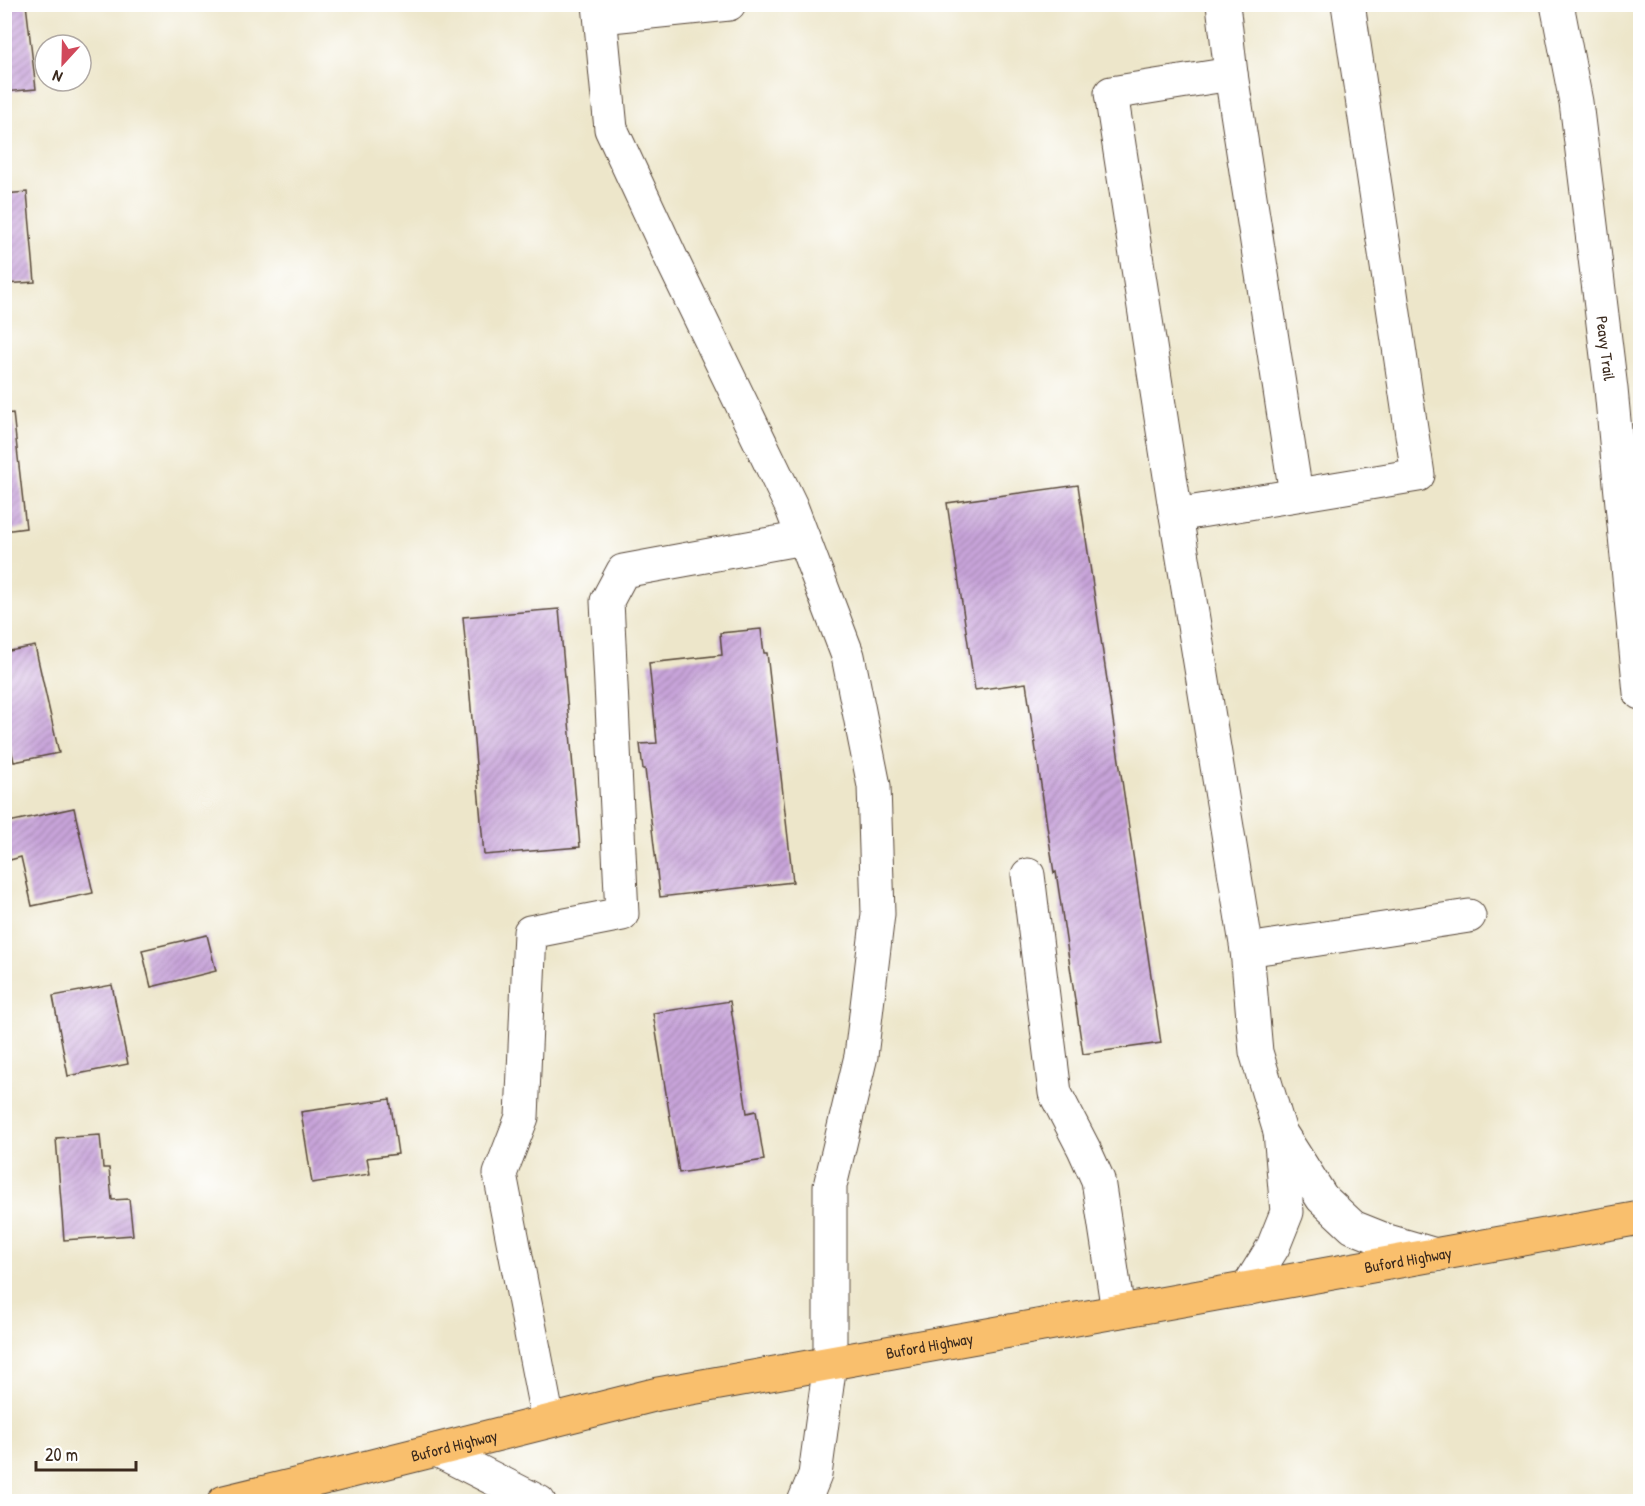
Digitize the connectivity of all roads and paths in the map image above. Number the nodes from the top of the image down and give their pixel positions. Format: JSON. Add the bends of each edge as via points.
{"nodes":[{"id":1,"x":729,"y":4,"type":"edge"},
{"id":2,"x":1223,"y":4,"type":"edge"},
{"id":3,"x":1348,"y":4,"type":"edge"},
{"id":4,"x":1557,"y":4,"type":"edge"},
{"id":5,"x":600,"y":11,"type":"edge"},
{"id":6,"x":1231,"y":74,"type":"junction"},
{"id":7,"x":1296,"y":494,"type":"junction"},
{"id":8,"x":1176,"y":515,"type":"junction"},
{"id":9,"x":803,"y":538,"type":"junction"},
{"id":10,"x":1641,"y":693,"type":"edge"},
{"id":11,"x":1028,"y":875,"type":"dead end"},
{"id":12,"x":1469,"y":916,"type":"dead end"},
{"id":13,"x":1247,"y":950,"type":"junction"},
{"id":14,"x":1280,"y":1132,"type":"junction"},
{"id":15,"x":1641,"y":1218,"type":"edge"},
{"id":16,"x":1436,"y":1255,"type":"junction"},
{"id":17,"x":1247,"y":1289,"type":"junction"},
{"id":18,"x":1118,"y":1311,"type":"junction"},
{"id":19,"x":830,"y":1363,"type":"junction"},
{"id":20,"x":548,"y":1421,"type":"junction"},
{"id":21,"x":437,"y":1450,"type":"junction"},
{"id":22,"x":224,"y":1502,"type":"edge"},
{"id":23,"x":539,"y":1502,"type":"edge"},
{"id":24,"x":804,"y":1502,"type":"edge"}],
"edges":[{"from":1,"to":5,"type":"street"},
{"from":2,"to":6,"type":"street"},
{"from":3,"to":7,"type":"street","via":[[1418,475]]},
{"from":4,"to":10,"type":"street","name":"Peavy Trail","via":[[1577,113],[1611,389]]},
{"from":5,"to":9,"type":"street","via":[[611,129]]},
{"from":6,"to":7,"type":"street"},
{"from":6,"to":8,"type":"street","via":[[1111,93]]},
{"from":7,"to":8,"type":"street"},
{"from":8,"to":13,"type":"street"},
{"from":9,"to":19,"type":"street","via":[[848,656],[874,786],[878,914],[861,1056],[830,1186]]},
{"from":9,"to":20,"type":"street","via":[[622,571],[607,601],[622,914],[530,932],[522,1118],[500,1174]]},
{"from":11,"to":18,"type":"street","via":[[1055,1093],[1098,1180]]},
{"from":12,"to":13,"type":"street"},
{"from":13,"to":14,"type":"street","via":[[1256,1052]]},
{"from":14,"to":16,"type":"street","via":[[1322,1198],[1353,1227]]},
{"from":14,"to":17,"type":"street","via":[[1287,1212],[1274,1247]]},
{"from":15,"to":16,"type":"main road","name":"Buford Highway"},
{"from":16,"to":17,"type":"main road","name":"Buford Highway"},
{"from":17,"to":18,"type":"main road","name":"Buford Highway"},
{"from":18,"to":19,"type":"main road","name":"Buford Highway"},
{"from":19,"to":20,"type":"main road","name":"Buford Highway","via":[[658,1394]]},
{"from":19,"to":24,"type":"street","via":[[815,1475]]},
{"from":20,"to":21,"type":"main road","name":"Buford Highway"},
{"from":21,"to":22,"type":"main road","name":"Buford Highway"},
{"from":21,"to":23,"type":"street"}]}
